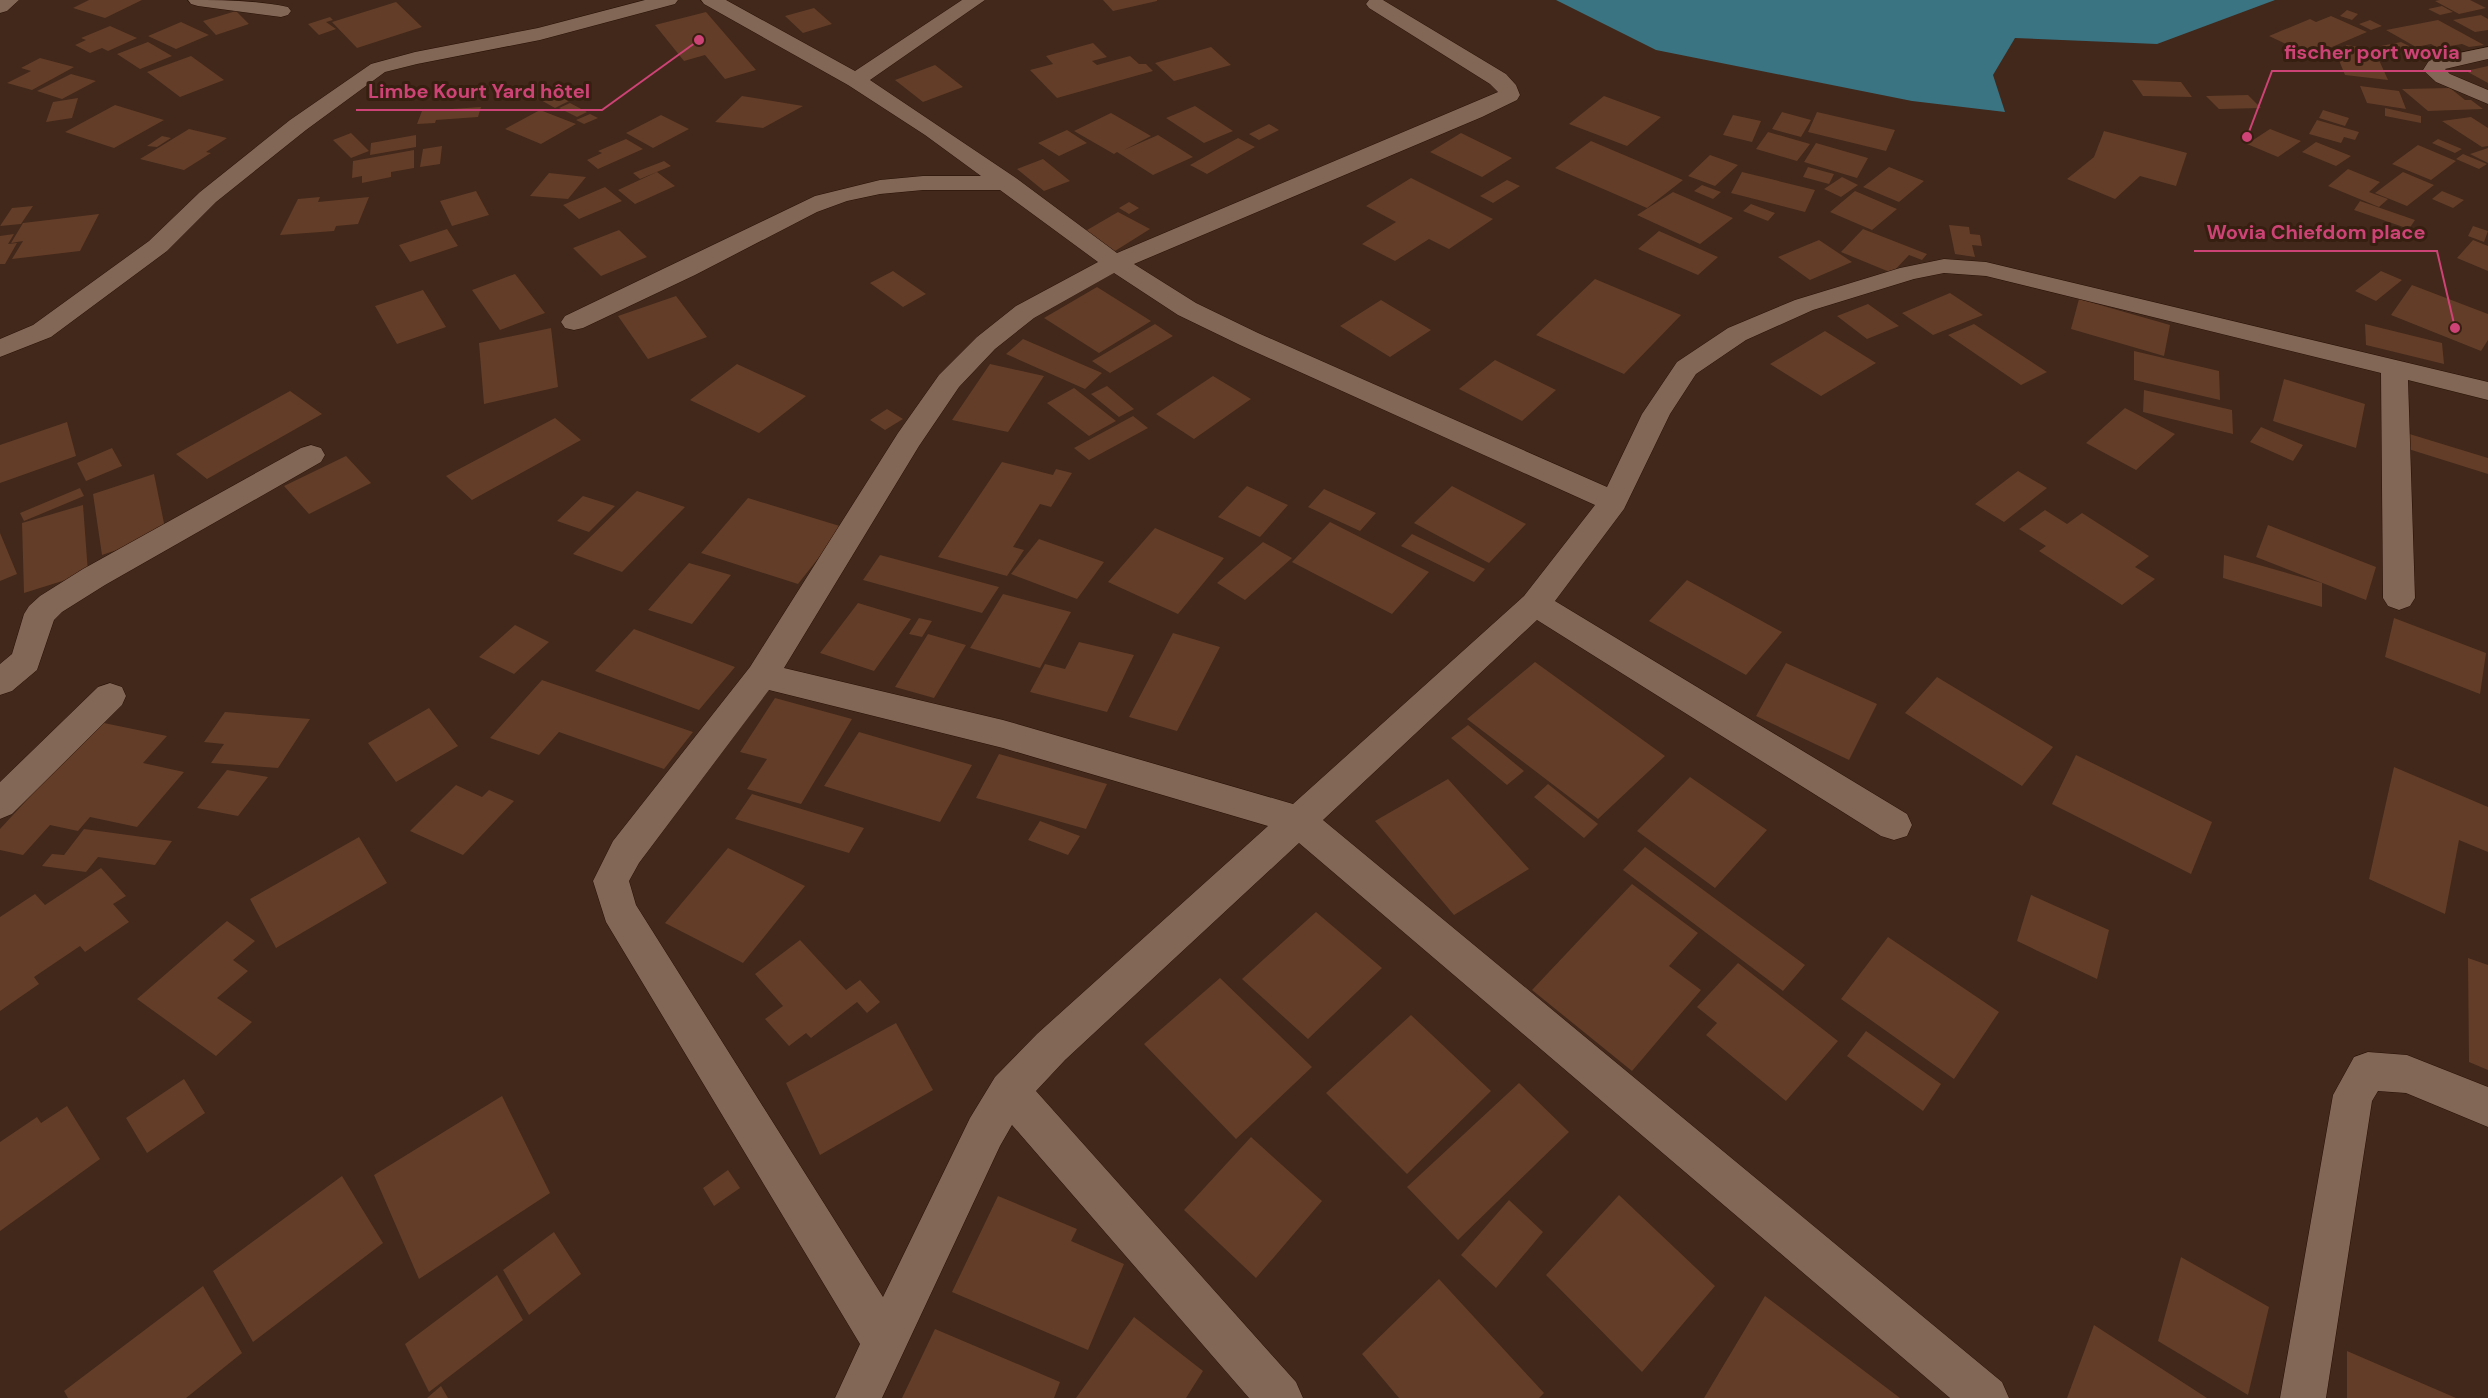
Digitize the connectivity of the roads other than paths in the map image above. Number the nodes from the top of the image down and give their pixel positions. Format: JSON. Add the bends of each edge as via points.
{"nodes":[{"id":1,"x":9,"y":0,"type":"edge"},
{"id":2,"x":198,"y":0,"type":"edge"},
{"id":3,"x":668,"y":0,"type":"edge"},
{"id":4,"x":711,"y":0,"type":"edge"},
{"id":5,"x":975,"y":0,"type":"edge"},
{"id":6,"x":1376,"y":4,"type":"dead end"},
{"id":7,"x":0,"y":7,"type":"edge"},
{"id":8,"x":281,"y":11,"type":"dead end"},
{"id":9,"x":2488,"y":53,"type":"edge"},
{"id":10,"x":856,"y":80,"type":"junction"},
{"id":11,"x":2488,"y":98,"type":"edge"},
{"id":12,"x":1008,"y":183,"type":"junction"},
{"id":13,"x":1115,"y":263,"type":"junction"},
{"id":14,"x":574,"y":322,"type":"dead end"},
{"id":15,"x":0,"y":349,"type":"edge"},
{"id":16,"x":2394,"y":369,"type":"junction"},
{"id":17,"x":2488,"y":391,"type":"edge"},
{"id":18,"x":311,"y":455,"type":"dead end"},
{"id":19,"x":1614,"y":502,"type":"junction"},
{"id":20,"x":2399,"y":598,"type":"dead end"},
{"id":21,"x":1535,"y":604,"type":"junction"},
{"id":22,"x":762,"y":676,"type":"junction"},
{"id":23,"x":0,"y":682,"type":"edge"},
{"id":24,"x":110,"y":696,"type":"dead end"},
{"id":25,"x":0,"y":804,"type":"edge"},
{"id":26,"x":1297,"y":820,"type":"junction"},
{"id":27,"x":1894,"y":825,"type":"dead end"},
{"id":28,"x":1009,"y":1091,"type":"junction"},
{"id":29,"x":2488,"y":1107,"type":"edge"},
{"id":30,"x":884,"y":1341,"type":"junction"},
{"id":31,"x":858,"y":1398,"type":"edge"},
{"id":32,"x":1280,"y":1398,"type":"edge"},
{"id":33,"x":1986,"y":1398,"type":"edge"},
{"id":34,"x":2303,"y":1398,"type":"edge"}],
"edges":[{"from":1,"to":7,"type":"street"},
{"from":2,"to":8,"type":"street"},
{"from":3,"to":15,"type":"street","via":[[540,34],[378,68],[208,197],[158,246],[42,332]]},
{"from":4,"to":10,"type":"street"},
{"from":5,"to":10,"type":"street"},
{"from":6,"to":13,"type":"street","via":[[1498,79],[1509,95]]},
{"from":9,"to":11,"type":"street","via":[[2437,63],[2434,70]]},
{"from":10,"to":12,"type":"street"},
{"from":12,"to":13,"type":"street"},
{"from":12,"to":14,"type":"street","via":[[941,182],[892,187],[807,206],[698,264]]},
{"from":13,"to":19,"type":"street","via":[[1187,309],[1249,339]]},
{"from":13,"to":22,"type":"street","via":[[1024,312],[949,381],[908,440]]},
{"from":16,"to":17,"type":"street"},
{"from":16,"to":19,"type":"street","via":[[1986,269],[1944,266],[1804,305],[1737,334],[1686,368],[1656,414]]},
{"from":16,"to":20,"type":"street"},
{"from":18,"to":23,"type":"street","via":[[51,604],[40,614],[26,660]]},
{"from":19,"to":21,"type":"street"},
{"from":21,"to":26,"type":"street"},
{"from":21,"to":27,"type":"street"},
{"from":22,"to":26,"type":"street","via":[[1003,734]]},
{"from":22,"to":30,"type":"street","via":[[626,852],[611,881],[619,910]]},
{"from":24,"to":25,"type":"street"},
{"from":26,"to":28,"type":"street","via":[[1051,1047]]},
{"from":26,"to":33,"type":"street"},
{"from":28,"to":30,"type":"street","via":[[985,1132]]},
{"from":28,"to":32,"type":"street"},
{"from":29,"to":34,"type":"street","via":[[2407,1074],[2368,1071],[2353,1095]]},
{"from":30,"to":31,"type":"street"}]}
